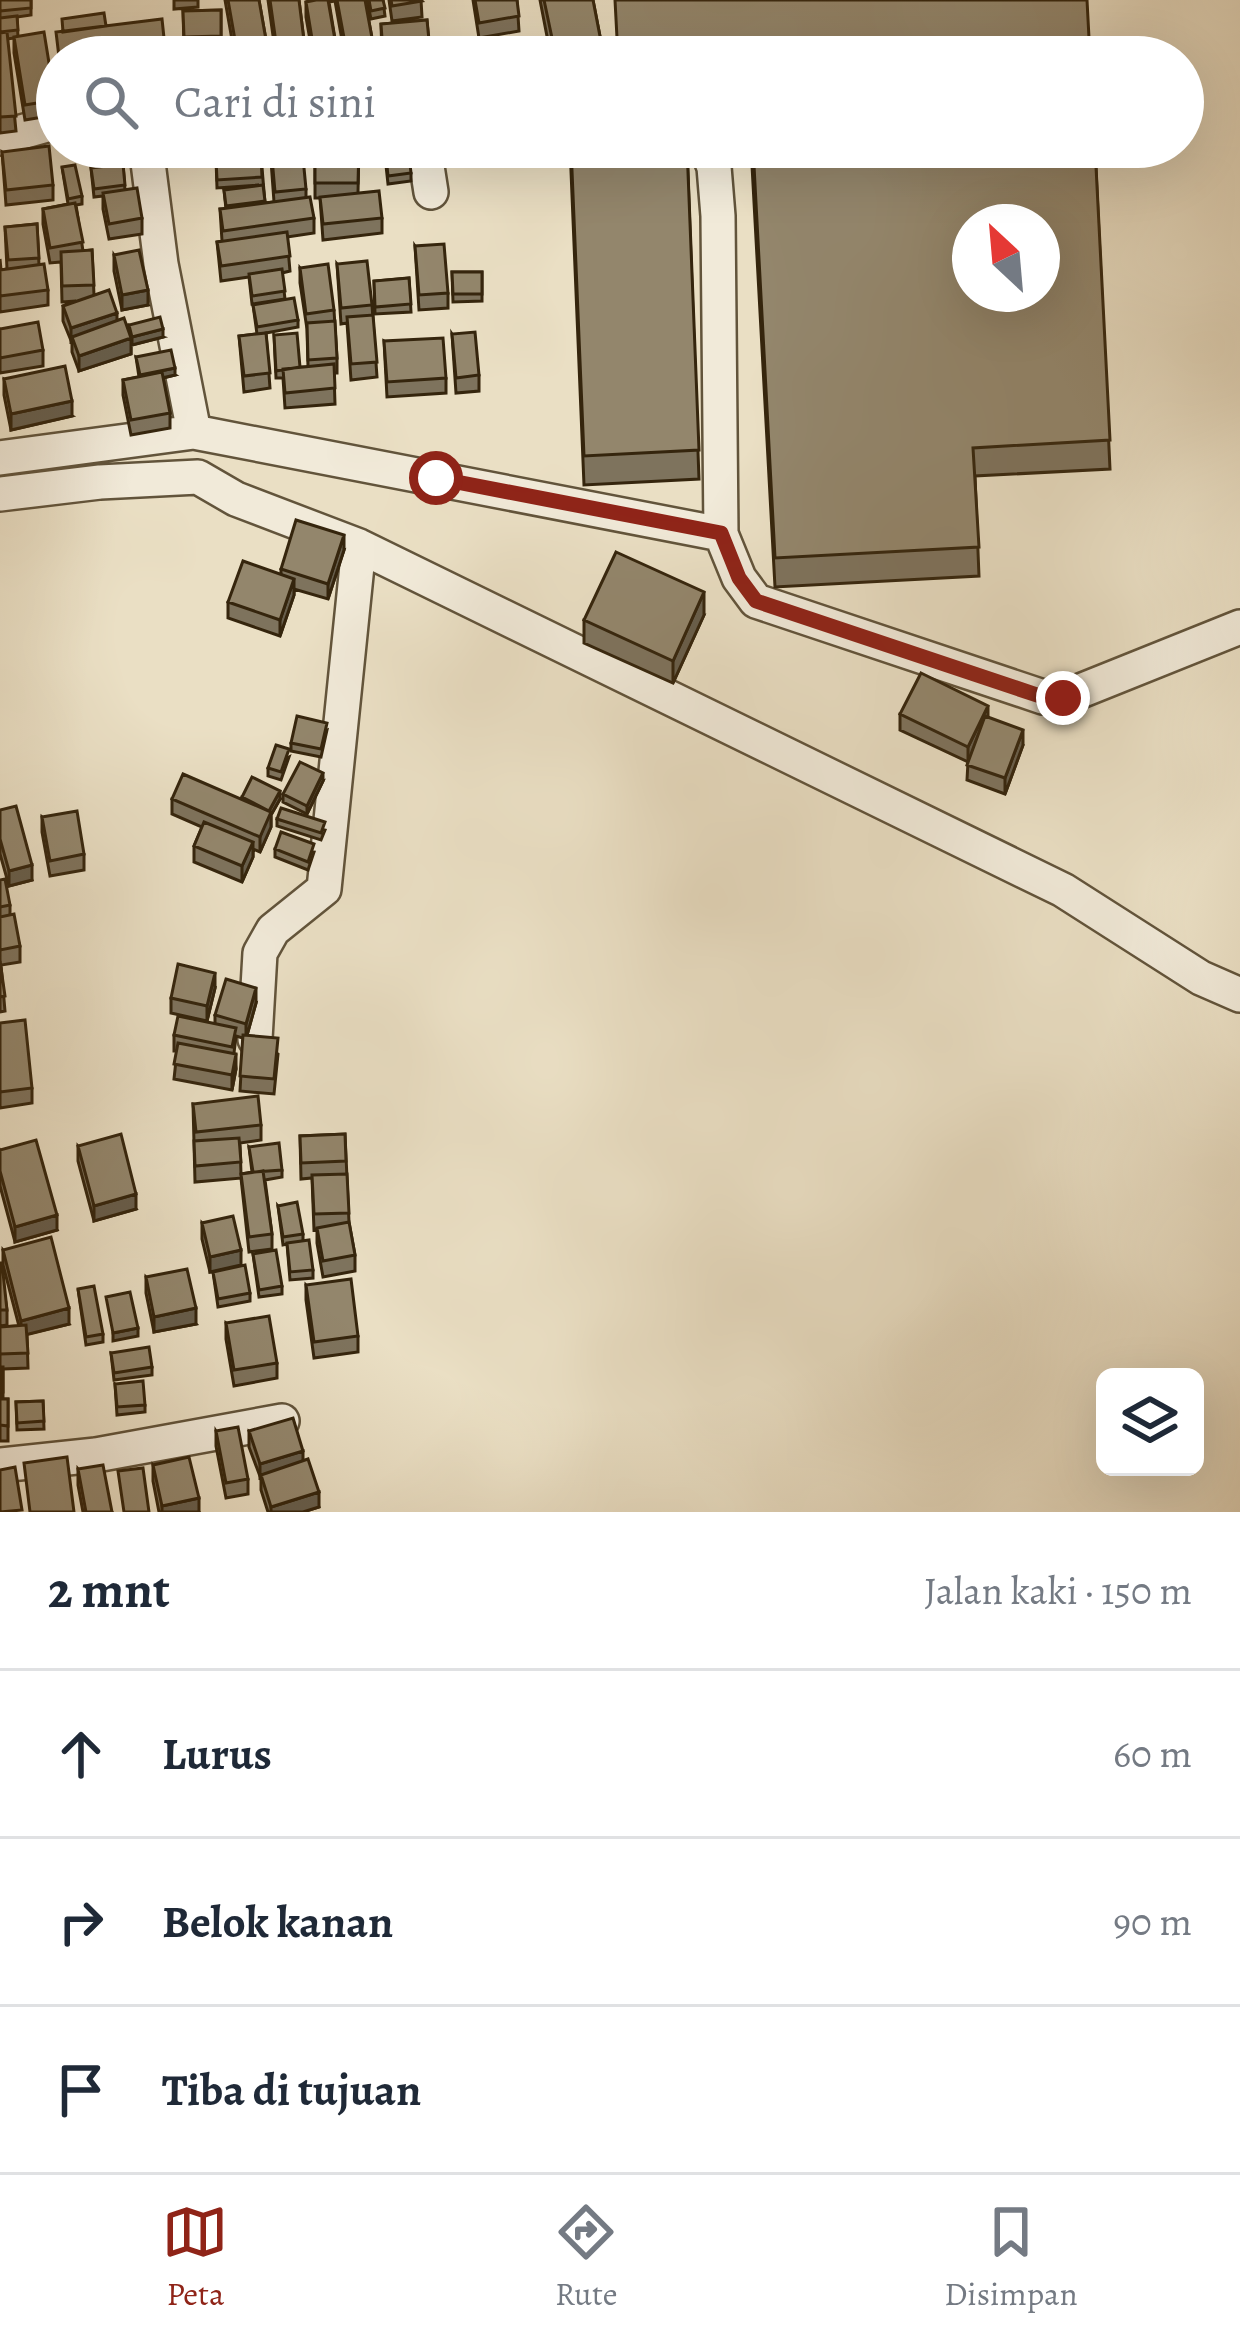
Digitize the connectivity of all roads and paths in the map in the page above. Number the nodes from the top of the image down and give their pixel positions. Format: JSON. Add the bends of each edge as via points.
{"nodes":[{"id":1,"x":36,"y":128,"type":"edge"},
{"id":2,"x":0,"y":139,"type":"edge"},
{"id":3,"x":149,"y":168,"type":"edge"},
{"id":4,"x":427,"y":168,"type":"edge"},
{"id":5,"x":714,"y":168,"type":"edge"},
{"id":6,"x":431,"y":192,"type":"dead end"},
{"id":7,"x":194,"y":432,"type":"junction"},
{"id":8,"x":0,"y":458,"type":"edge"},
{"id":9,"x":0,"y":494,"type":"edge"},
{"id":10,"x":721,"y":533,"type":"junction"},
{"id":11,"x":359,"y":546,"type":"junction"},
{"id":12,"x":1240,"y":627,"type":"edge"},
{"id":13,"x":1240,"y":995,"type":"edge"},
{"id":14,"x":255,"y":1039,"type":"edge"},
{"id":15,"x":282,"y":1421,"type":"edge"},
{"id":16,"x":0,"y":1465,"type":"edge"}],
"edges":[{"from":1,"to":2,"type":"street"},
{"from":3,"to":7,"type":"street"},
{"from":4,"to":6,"type":"street"},
{"from":5,"to":10,"type":"street"},
{"from":7,"to":8,"type":"street"},
{"from":7,"to":10,"type":"street"},
{"from":9,"to":11,"type":"street","via":[[198,477]]},
{"from":10,"to":12,"type":"street","via":[[756,601],[1043,697],[1063,698]]},
{"from":11,"to":13,"type":"street","via":[[1063,890]]},
{"from":11,"to":14,"type":"street","via":[[324,890],[273,930],[260,953]]},
{"from":15,"to":16,"type":"street"}]}
